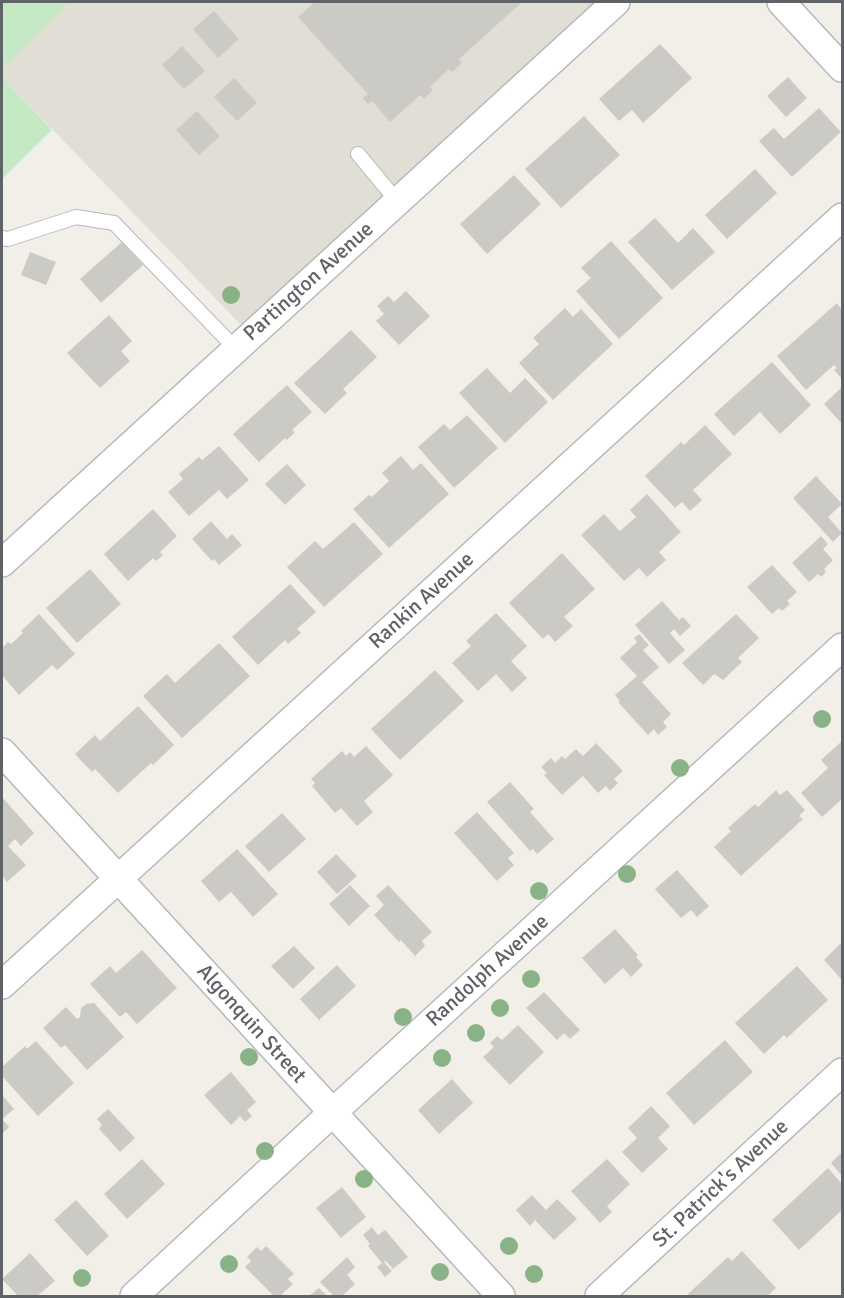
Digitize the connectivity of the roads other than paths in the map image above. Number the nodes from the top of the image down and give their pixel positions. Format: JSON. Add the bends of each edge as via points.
{"nodes":[{"id":1,"x":616,"y":2,"type":"edge"},
{"id":2,"x":782,"y":2,"type":"edge"},
{"id":3,"x":843,"y":68,"type":"edge"},
{"id":4,"x":358,"y":154,"type":"dead end"},
{"id":5,"x":397,"y":201,"type":"junction"},
{"id":6,"x":843,"y":217,"type":"edge"},
{"id":7,"x":2,"y":238,"type":"edge"},
{"id":8,"x":236,"y":349,"type":"junction"},
{"id":9,"x":2,"y":563,"type":"edge"},
{"id":10,"x":843,"y":647,"type":"edge"},
{"id":11,"x":2,"y":752,"type":"edge"},
{"id":12,"x":118,"y":878,"type":"junction"},
{"id":13,"x":2,"y":985,"type":"edge"},
{"id":14,"x":843,"y":1072,"type":"edge"},
{"id":15,"x":332,"y":1113,"type":"junction"},
{"id":16,"x":134,"y":1296,"type":"edge"},
{"id":17,"x":501,"y":1296,"type":"edge"},
{"id":18,"x":598,"y":1296,"type":"edge"}],
"edges":[{"from":1,"to":5,"type":"street","name":"Partington Avenue"},
{"from":2,"to":3,"type":"street"},
{"from":4,"to":5,"type":"lane"},
{"from":5,"to":8,"type":"street","name":"Partington Avenue"},
{"from":6,"to":12,"type":"street","name":"Rankin Avenue"},
{"from":7,"to":8,"type":"lane","via":[[76,217],[114,223]]},
{"from":8,"to":9,"type":"street","name":"Partington Avenue"},
{"from":10,"to":15,"type":"street","name":"Randolph Avenue"},
{"from":11,"to":12,"type":"street","name":"Algonquin Street"},
{"from":12,"to":13,"type":"street","name":"Rankin Avenue"},
{"from":12,"to":15,"type":"street","name":"Algonquin Street"},
{"from":14,"to":18,"type":"street","name":"St. Patrick's Avenue"},
{"from":15,"to":16,"type":"street","name":"Randolph Avenue"},
{"from":15,"to":17,"type":"street","name":"Algonquin Street"}]}
